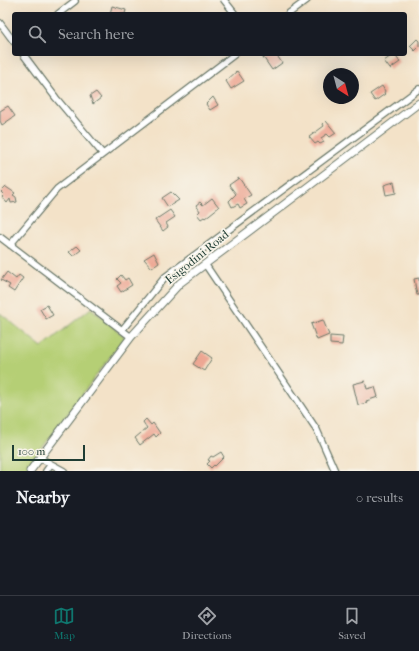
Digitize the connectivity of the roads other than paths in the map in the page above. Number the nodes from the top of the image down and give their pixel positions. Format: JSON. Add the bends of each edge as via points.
{"nodes":[{"id":1,"x":224,"y":0,"type":"edge"},
{"id":2,"x":307,"y":0,"type":"edge"},
{"id":3,"x":75,"y":1,"type":"dead end"},
{"id":4,"x":61,"y":12,"type":"edge"},
{"id":5,"x":233,"y":12,"type":"edge"},
{"id":6,"x":291,"y":12,"type":"edge"},
{"id":7,"x":0,"y":23,"type":"edge"},
{"id":8,"x":12,"y":39,"type":"edge"},
{"id":9,"x":24,"y":56,"type":"edge"},
{"id":10,"x":232,"y":56,"type":"edge"},
{"id":11,"x":419,"y":89,"type":"edge"},
{"id":12,"x":419,"y":103,"type":"edge"},
{"id":13,"x":102,"y":153,"type":"junction"},
{"id":14,"x":0,"y":237,"type":"edge"},
{"id":15,"x":10,"y":245,"type":"junction"},
{"id":16,"x":205,"y":264,"type":"junction"},
{"id":17,"x":122,"y":330,"type":"junction"},
{"id":18,"x":131,"y":337,"type":"junction"},
{"id":19,"x":40,"y":458,"type":"junction"},
{"id":20,"x":51,"y":464,"type":"junction"},
{"id":21,"x":30,"y":471,"type":"edge"},
{"id":22,"x":46,"y":471,"type":"edge"},
{"id":23,"x":64,"y":471,"type":"edge"},
{"id":24,"x":334,"y":471,"type":"edge"}],
"edges":[{"from":1,"to":5,"type":"street"},
{"from":2,"to":6,"type":"street"},
{"from":3,"to":4,"type":"street"},
{"from":7,"to":8,"type":"street"},
{"from":9,"to":13,"type":"street"},
{"from":10,"to":13,"type":"street"},
{"from":11,"to":17,"type":"street","via":[[165,277]]},
{"from":12,"to":16,"type":"main road","name":"Esigodini Road"},
{"from":13,"to":15,"type":"street","via":[[52,193]]},
{"from":14,"to":15,"type":"street"},
{"from":15,"to":17,"type":"street"},
{"from":16,"to":18,"type":"main road","name":"Esigodini Road","via":[[170,294]]},
{"from":16,"to":24,"type":"street","via":[[317,430]]},
{"from":17,"to":18,"type":"street"},
{"from":18,"to":19,"type":"main road","name":"Esigodini Road"},
{"from":19,"to":20,"type":"street"},
{"from":19,"to":21,"type":"main road","name":"Esigodini Road"},
{"from":20,"to":22,"type":"street"},
{"from":20,"to":23,"type":"street"}]}
